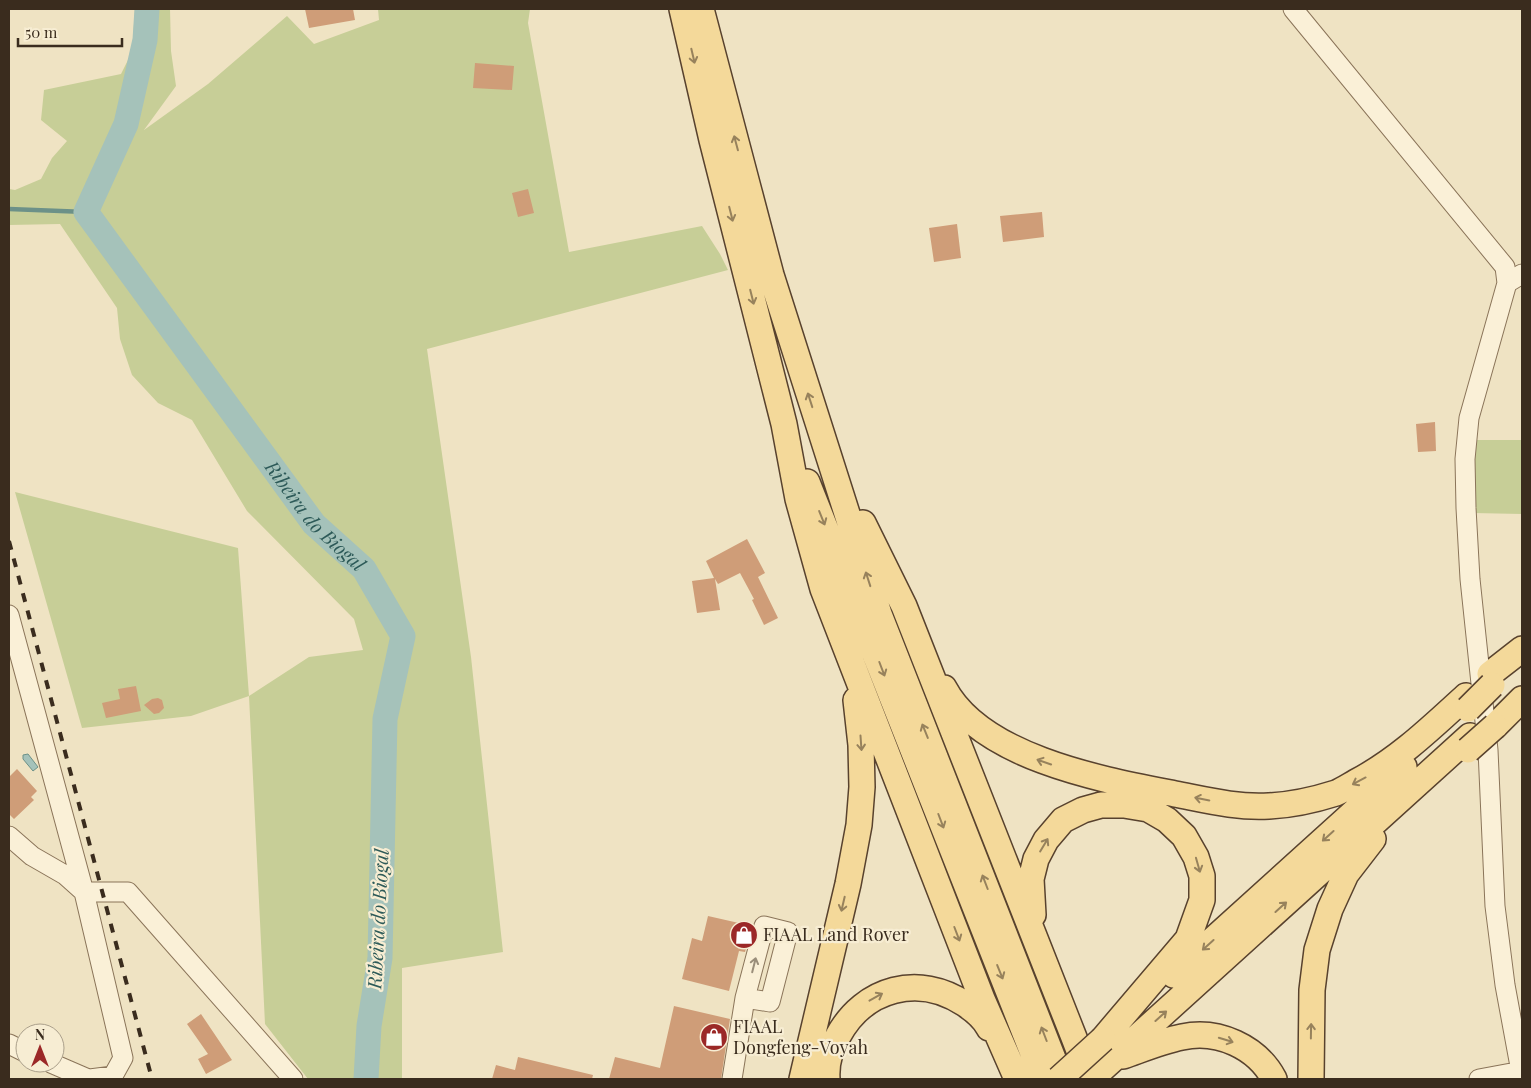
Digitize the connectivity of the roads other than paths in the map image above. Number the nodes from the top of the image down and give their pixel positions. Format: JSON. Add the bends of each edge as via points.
{"nodes":[{"id":1,"x":682,"y":9,"type":"edge"},
{"id":2,"x":701,"y":9,"type":"edge"},
{"id":3,"x":709,"y":9,"type":"edge"},
{"id":4,"x":1293,"y":9,"type":"edge"},
{"id":5,"x":708,"y":35,"type":"junction"},
{"id":6,"x":1515,"y":279,"type":"edge"},
{"id":7,"x":784,"y":424,"type":"junction"},
{"id":8,"x":825,"y":446,"type":"junction"},
{"id":9,"x":904,"y":606,"type":"junction"},
{"id":10,"x":9,"y":615,"type":"edge"},
{"id":11,"x":844,"y":644,"type":"junction"},
{"id":12,"x":1522,"y":649,"type":"edge"},
{"id":13,"x":1522,"y":659,"type":"edge"},
{"id":14,"x":1491,"y":680,"type":"junction"},
{"id":15,"x":1522,"y":688,"type":"edge"},
{"id":16,"x":1522,"y":699,"type":"edge"},
{"id":17,"x":1467,"y":703,"type":"junction"},
{"id":18,"x":1494,"y":720,"type":"junction"},
{"id":19,"x":1469,"y":743,"type":"junction"},
{"id":20,"x":9,"y":836,"type":"edge"},
{"id":21,"x":84,"y":892,"type":"junction"},
{"id":22,"x":1044,"y":959,"type":"junction"},
{"id":23,"x":744,"y":1005,"type":"dead end"},
{"id":24,"x":1108,"y":1050,"type":"junction"},
{"id":25,"x":65,"y":1069,"type":"edge"},
{"id":26,"x":1522,"y":1073,"type":"edge"},
{"id":27,"x":89,"y":1079,"type":"edge"},
{"id":28,"x":293,"y":1079,"type":"edge"},
{"id":29,"x":732,"y":1079,"type":"edge"},
{"id":30,"x":802,"y":1079,"type":"edge"},
{"id":31,"x":827,"y":1079,"type":"edge"},
{"id":32,"x":1017,"y":1079,"type":"edge"},
{"id":33,"x":1043,"y":1079,"type":"edge"},
{"id":34,"x":1060,"y":1079,"type":"edge"},
{"id":35,"x":1090,"y":1079,"type":"edge"},
{"id":36,"x":1274,"y":1079,"type":"edge"},
{"id":37,"x":1311,"y":1079,"type":"edge"},
{"id":38,"x":1479,"y":1079,"type":"edge"}],
"edges":[{"from":1,"to":7,"type":"main road","one_way":true},
{"from":2,"to":5,"type":"main road"},
{"from":3,"to":5,"type":"street"},
{"from":4,"to":6,"type":"street"},
{"from":8,"to":5,"type":"main road","one_way":true,"via":[[771,275]]},
{"from":6,"to":26,"type":"street","via":[[1469,418],[1465,468],[1470,579],[1488,750],[1495,906],[1505,985]]},
{"from":7,"to":11,"type":"main road","via":[[798,499]]},
{"from":7,"to":33,"type":"main road","one_way":true},
{"from":8,"to":9,"type":"main road"},
{"from":34,"to":8,"type":"main road","one_way":true,"via":[[879,614]]},
{"from":17,"to":9,"type":"main road","one_way":true,"via":[[1404,752],[1337,792],[1302,802],[1268,806],[1232,804],[1080,774],[1038,760],[1001,741],[969,719],[947,693]]},
{"from":9,"to":22,"type":"main road"},
{"from":10,"to":21,"type":"street"},
{"from":11,"to":30,"type":"main road","one_way":true,"via":[[853,678],[862,745],[860,825]]},
{"from":11,"to":32,"type":"main road","one_way":true,"via":[[982,998]]},
{"from":12,"to":14,"type":"main road"},
{"from":13,"to":14,"type":"main road"},
{"from":14,"to":17,"type":"main road","bridge":true},
{"from":15,"to":18,"type":"main road"},
{"from":16,"to":18,"type":"main road"},
{"from":17,"to":24,"type":"main road","one_way":true},
{"from":18,"to":19,"type":"main road","bridge":true},
{"from":24,"to":19,"type":"main road","one_way":true},
{"from":37,"to":19,"type":"main road","one_way":true,"via":[[1312,990],[1317,950],[1346,874],[1369,843]]},
{"from":20,"to":21,"type":"street"},
{"from":21,"to":27,"type":"street","via":[[123,1058],[113,1076]]},
{"from":21,"to":28,"type":"street","via":[[128,892]]},
{"from":22,"to":24,"type":"main road","one_way":true,"via":[[1034,922],[1031,879],[1036,859],[1046,840],[1063,820],[1082,810],[1124,804],[1148,809],[1167,820],[1184,836],[1202,876],[1202,900],[1188,940]]},
{"from":22,"to":35,"type":"main road"},
{"from":23,"to":29,"type":"street"},
{"from":24,"to":34,"type":"main road","bridge":true},
{"from":24,"to":35,"type":"main road"},
{"from":24,"to":36,"type":"main road","one_way":true,"via":[[1184,1036],[1222,1038],[1243,1046],[1256,1056]]},
{"from":25,"to":27,"type":"street"},
{"from":26,"to":38,"type":"street"},
{"from":31,"to":32,"type":"main road","one_way":true,"via":[[826,1068],[832,1045],[844,1023],[881,994],[905,987],[953,996],[973,1009],[988,1025]]}]}
